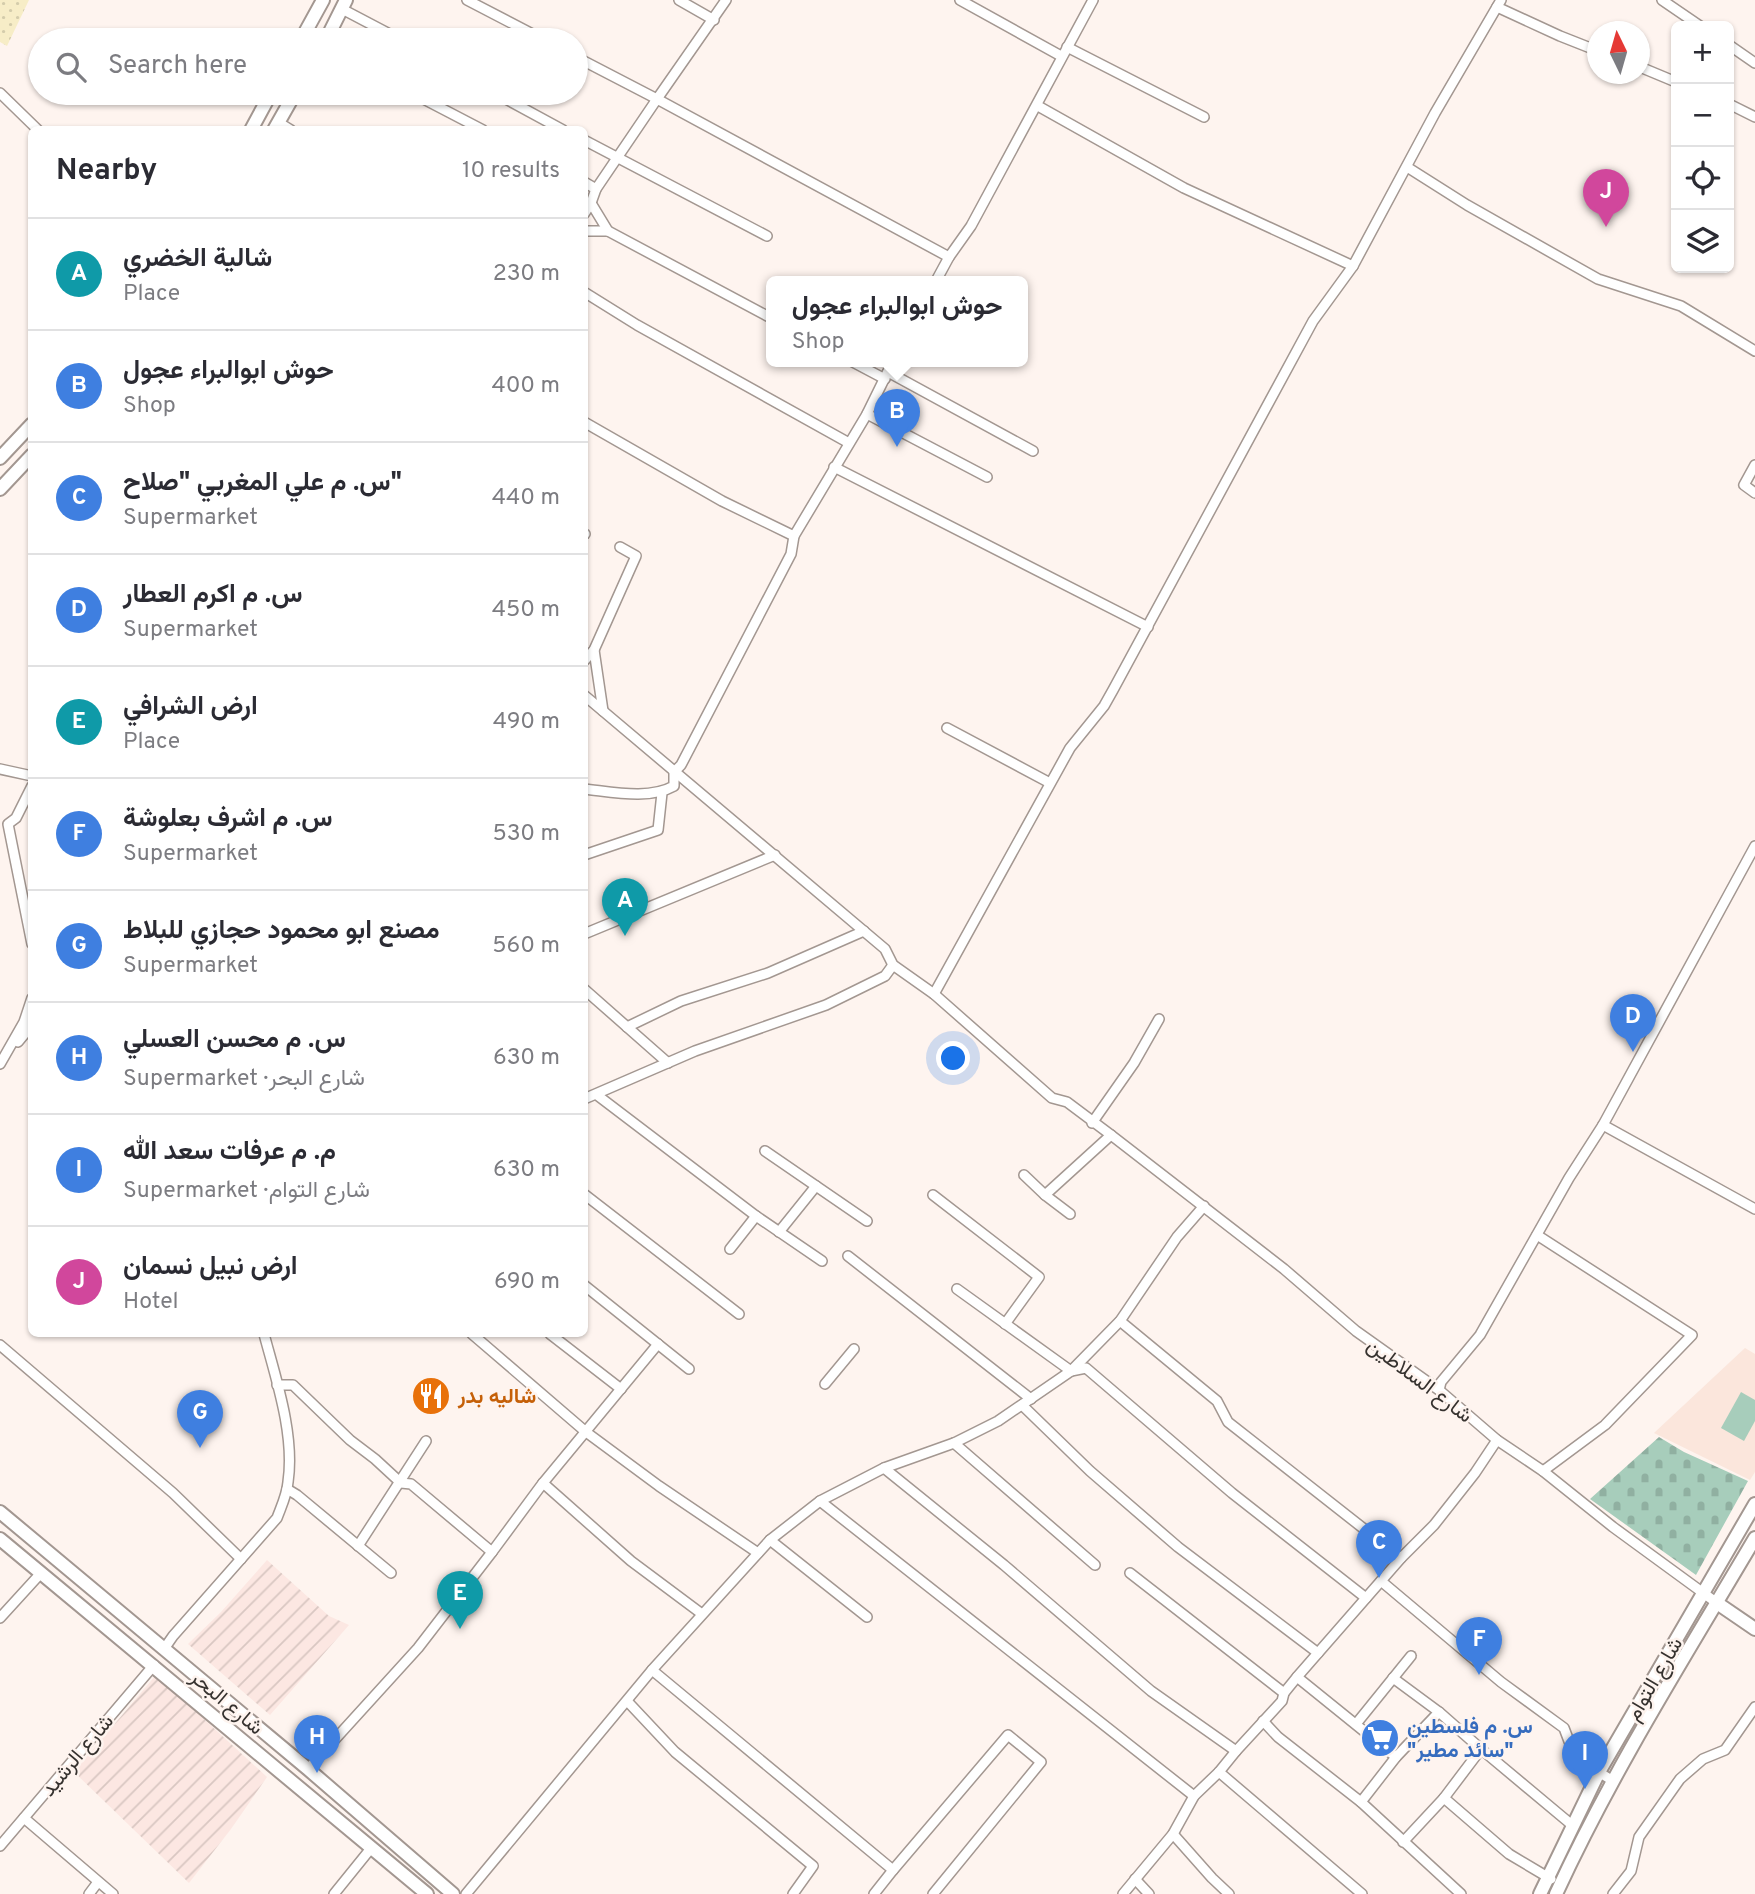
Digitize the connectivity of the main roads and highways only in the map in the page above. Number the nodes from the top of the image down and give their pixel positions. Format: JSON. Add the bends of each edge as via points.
{"nodes":[{"id":1,"x":323,"y":0,"type":"edge"},
{"id":2,"x":344,"y":4,"type":"edge"},
{"id":3,"x":308,"y":28,"type":"edge"},
{"id":4,"x":332,"y":28,"type":"edge"},
{"id":5,"x":265,"y":105,"type":"edge"},
{"id":6,"x":288,"y":105,"type":"edge"},
{"id":7,"x":253,"y":126,"type":"edge"},
{"id":8,"x":276,"y":126,"type":"edge"},
{"id":9,"x":28,"y":428,"type":"edge"},
{"id":10,"x":0,"y":458,"type":"edge"},
{"id":11,"x":28,"y":459,"type":"edge"},
{"id":12,"x":0,"y":489,"type":"edge"},
{"id":13,"x":1755,"y":1504,"type":"edge"},
{"id":14,"x":0,"y":1512,"type":"edge"},
{"id":15,"x":1755,"y":1538,"type":"edge"},
{"id":16,"x":0,"y":1539,"type":"edge"},
{"id":17,"x":1717,"y":1603,"type":"junction"},
{"id":18,"x":1755,"y":1629,"type":"edge"},
{"id":19,"x":250,"y":1721,"type":"junction"},
{"id":20,"x":239,"y":1736,"type":"junction"},
{"id":21,"x":1558,"y":1889,"type":"edge"},
{"id":22,"x":428,"y":1894,"type":"edge"},
{"id":23,"x":453,"y":1894,"type":"edge"},
{"id":24,"x":1540,"y":1894,"type":"edge"}],
"edges":[{"from":1,"to":3,"type":"main road"},
{"from":2,"to":4,"type":"main road"},
{"from":5,"to":7,"type":"main road"},
{"from":6,"to":8,"type":"main road"},
{"from":9,"to":10,"type":"main road"},
{"from":11,"to":12,"type":"main road"},
{"from":13,"to":24,"type":"main road","name":"شارع التوام","via":[[1599,1772]]},
{"from":14,"to":19,"type":"main road","name":"شارع البحر"},
{"from":15,"to":17,"type":"main road","name":"شارع التوام"},
{"from":16,"to":20,"type":"main road","name":"شارع البحر"},
{"from":17,"to":18,"type":"main road","name":"شارع السلاطين"},
{"from":17,"to":21,"type":"main road","name":"شارع التوام","via":[[1613,1782]]},
{"from":19,"to":20,"type":"main road"},
{"from":19,"to":23,"type":"main road","name":"شارع البحر"},
{"from":20,"to":22,"type":"main road","name":"شارع البحر"}]}
